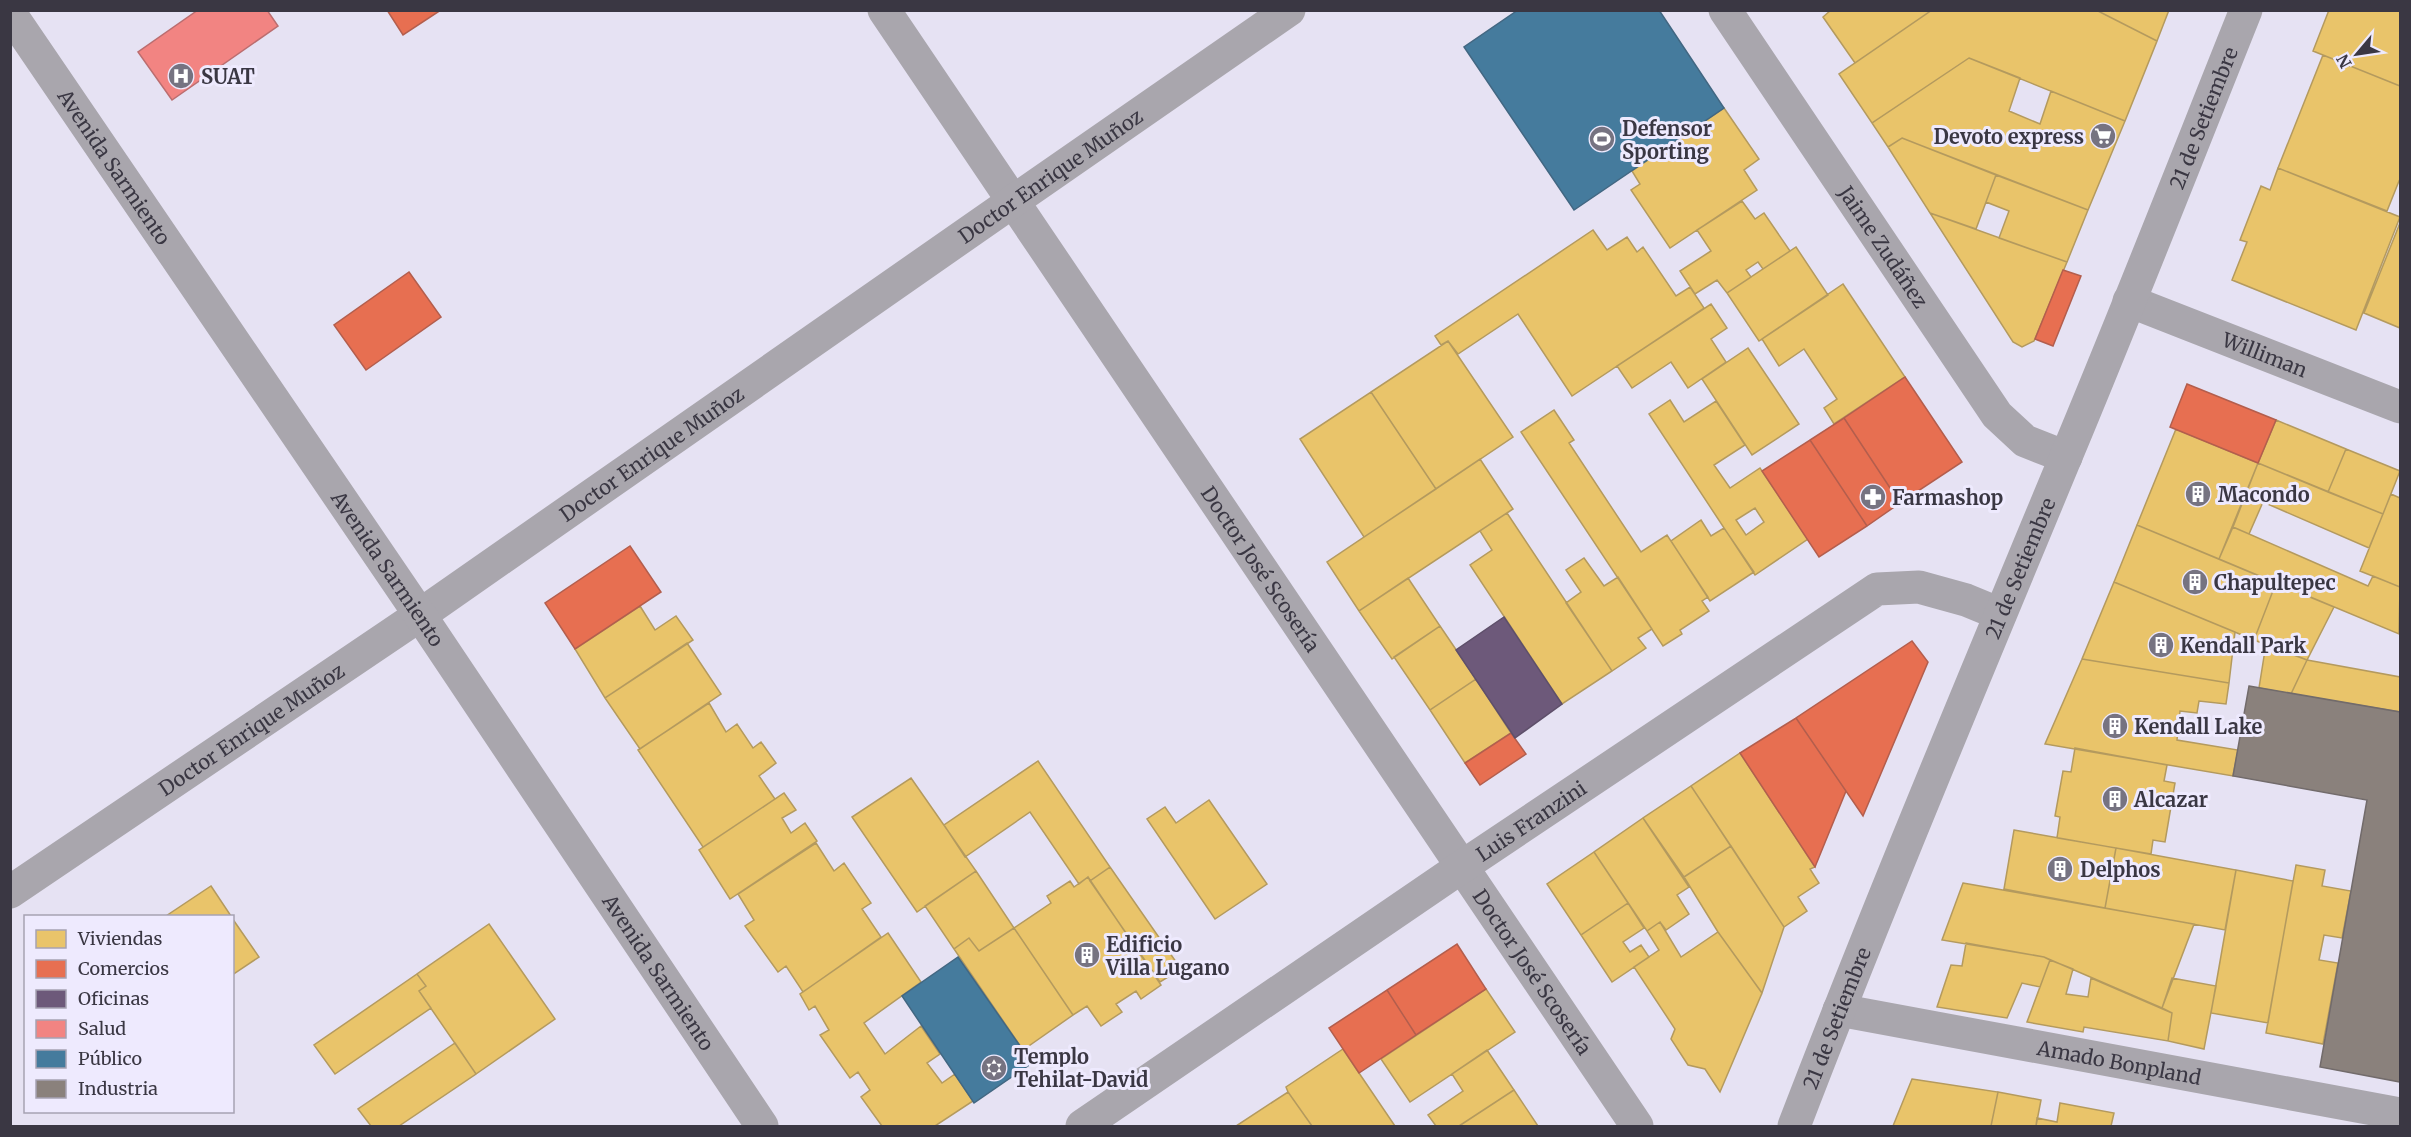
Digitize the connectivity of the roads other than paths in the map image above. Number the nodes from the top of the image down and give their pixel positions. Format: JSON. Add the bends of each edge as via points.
{"nodes":[{"id":1,"x":884,"y":10,"type":"edge"},
{"id":2,"x":1289,"y":10,"type":"edge"},
{"id":3,"x":1725,"y":10,"type":"edge"},
{"id":4,"x":2246,"y":10,"type":"edge"},
{"id":5,"x":10,"y":13,"type":"edge"},
{"id":6,"x":1012,"y":202,"type":"junction"},
{"id":7,"x":2129,"y":301,"type":"junction"},
{"id":8,"x":2400,"y":407,"type":"edge"},
{"id":9,"x":2066,"y":457,"type":"junction"},
{"id":10,"x":2000,"y":614,"type":"junction"},
{"id":11,"x":420,"y":615,"type":"junction"},
{"id":12,"x":1460,"y":868,"type":"junction"},
{"id":13,"x":10,"y":892,"type":"edge"},
{"id":14,"x":1839,"y":1010,"type":"junction"},
{"id":15,"x":2400,"y":1114,"type":"edge"},
{"id":16,"x":762,"y":1126,"type":"edge"},
{"id":17,"x":1082,"y":1126,"type":"edge"},
{"id":18,"x":1636,"y":1126,"type":"edge"},
{"id":19,"x":1794,"y":1126,"type":"edge"}],
"edges":[{"from":1,"to":6,"type":"street","name":"Doctor José Scosería"},
{"from":2,"to":6,"type":"street","name":"Doctor Enrique Muñoz"},
{"from":3,"to":9,"type":"street","name":"Jaime Zudáñez","via":[[1997,415],[2025,441]]},
{"from":4,"to":7,"type":"street","name":"21 de Setiembre"},
{"from":5,"to":11,"type":"street","name":"Avenida Sarmiento"},
{"from":6,"to":11,"type":"street","name":"Doctor Enrique Muñoz"},
{"from":6,"to":12,"type":"street","name":"Doctor José Scosería"},
{"from":7,"to":8,"type":"street","name":"Williman"},
{"from":7,"to":9,"type":"street","name":"21 de Setiembre"},
{"from":9,"to":10,"type":"street","name":"21 de Setiembre"},
{"from":10,"to":12,"type":"street","name":"Luis Franzini","via":[[1919,587],[1877,589]]},
{"from":10,"to":14,"type":"street","name":"21 de Setiembre"},
{"from":11,"to":13,"type":"street","name":"Doctor Enrique Muñoz"},
{"from":11,"to":16,"type":"street","name":"Avenida Sarmiento"},
{"from":12,"to":17,"type":"street","name":"Luis Franzini"},
{"from":12,"to":18,"type":"street","name":"Doctor José Scosería"},
{"from":14,"to":15,"type":"street","name":"Amado Bonpland"},
{"from":14,"to":19,"type":"street","name":"21 de Setiembre"}]}
